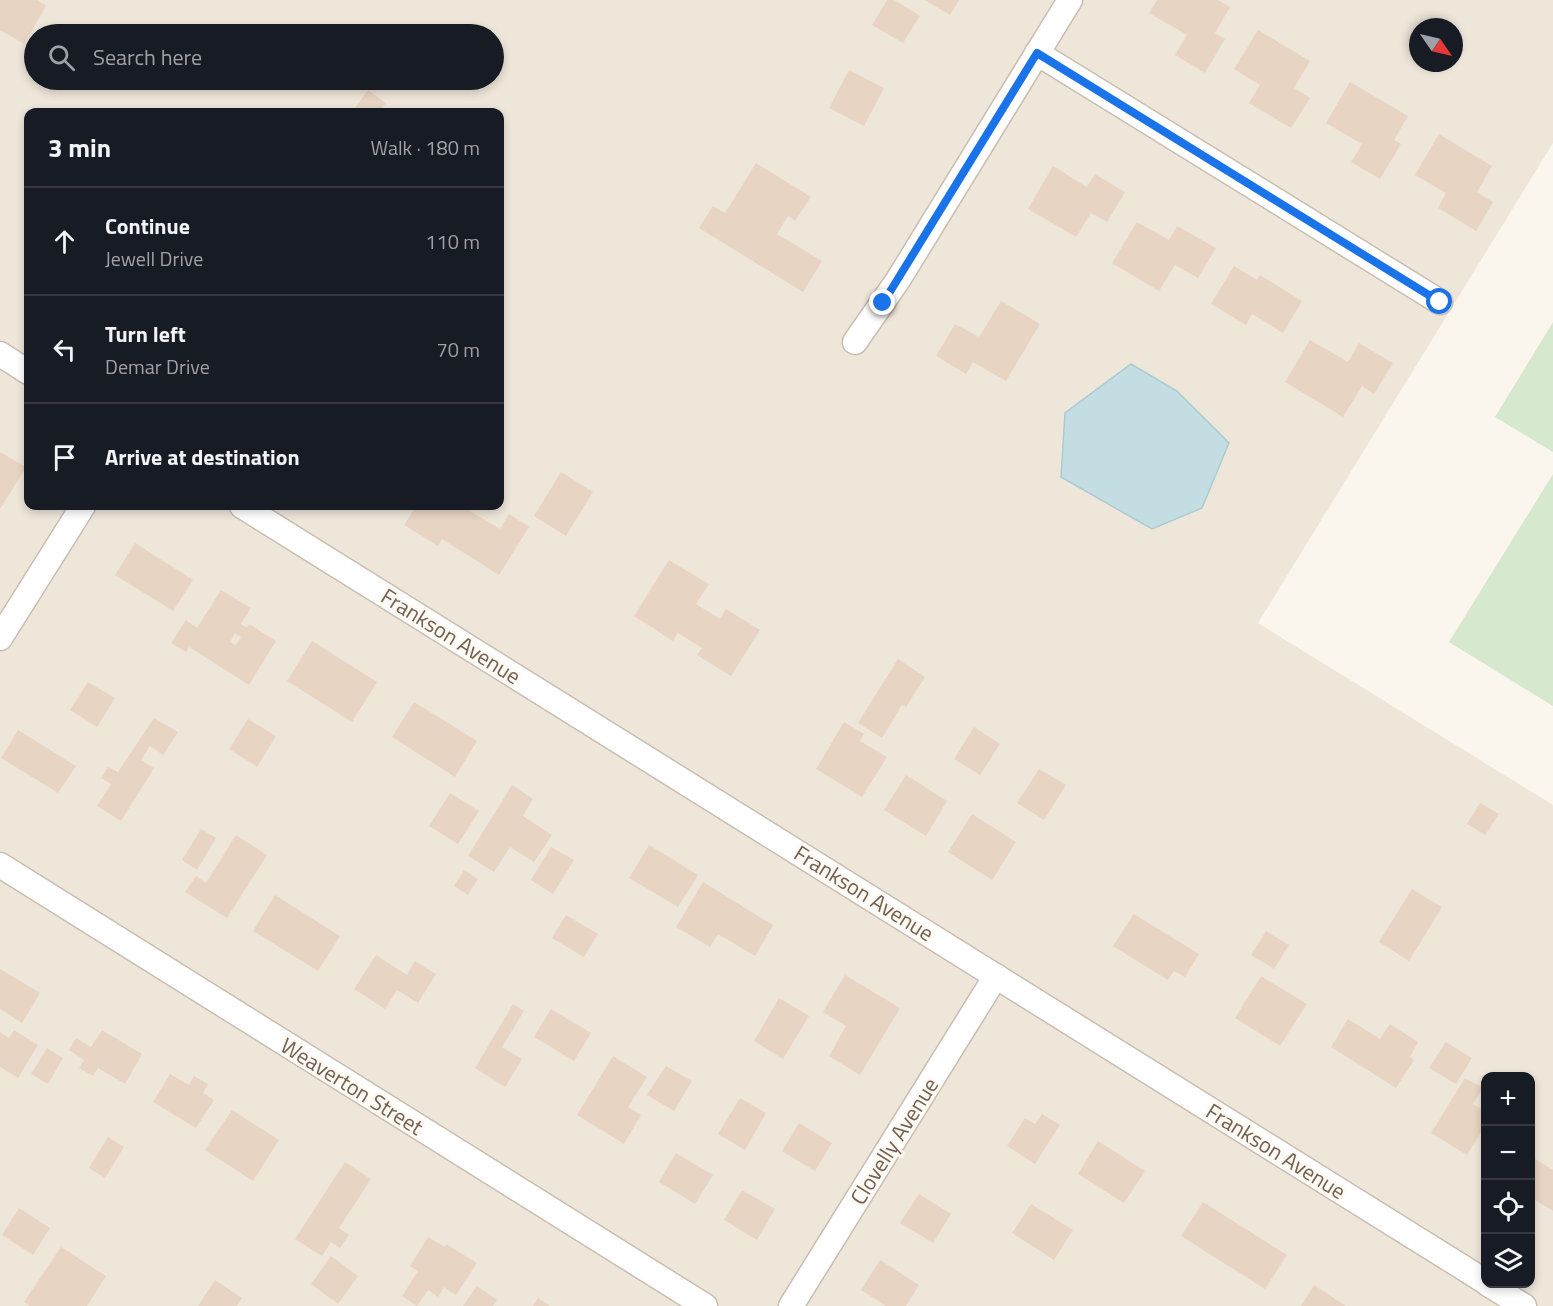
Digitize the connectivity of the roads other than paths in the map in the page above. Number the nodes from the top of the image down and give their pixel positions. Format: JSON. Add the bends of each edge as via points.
{"nodes":[{"id":1,"x":1070,"y":0,"type":"edge"},
{"id":2,"x":1037,"y":53,"type":"junction"},
{"id":3,"x":1440,"y":302,"type":"dead end"},
{"id":4,"x":855,"y":342,"type":"dead end"},
{"id":5,"x":0,"y":354,"type":"edge"},
{"id":6,"x":24,"y":369,"type":"edge"},
{"id":7,"x":80,"y":510,"type":"edge"},
{"id":8,"x":248,"y":510,"type":"edge"},
{"id":9,"x":0,"y":638,"type":"edge"},
{"id":10,"x":0,"y":865,"type":"edge"},
{"id":11,"x":996,"y":976,"type":"junction"},
{"id":12,"x":1481,"y":1279,"type":"edge"},
{"id":13,"x":1495,"y":1288,"type":"edge"},
{"id":14,"x":705,"y":1306,"type":"edge"},
{"id":15,"x":791,"y":1306,"type":"edge"},
{"id":16,"x":1524,"y":1306,"type":"edge"}],
"edges":[{"from":1,"to":2,"type":"street"},
{"from":2,"to":3,"type":"street"},
{"from":2,"to":4,"type":"street","via":[[898,280]]},
{"from":5,"to":6,"type":"street"},
{"from":7,"to":9,"type":"street"},
{"from":8,"to":11,"type":"street","name":"Frankson Avenue"},
{"from":10,"to":14,"type":"street","name":"Weaverton Street"},
{"from":11,"to":12,"type":"street","name":"Frankson Avenue"},
{"from":11,"to":15,"type":"street","name":"Clovelly Avenue"},
{"from":13,"to":16,"type":"street","name":"Frankson Avenue"}]}
